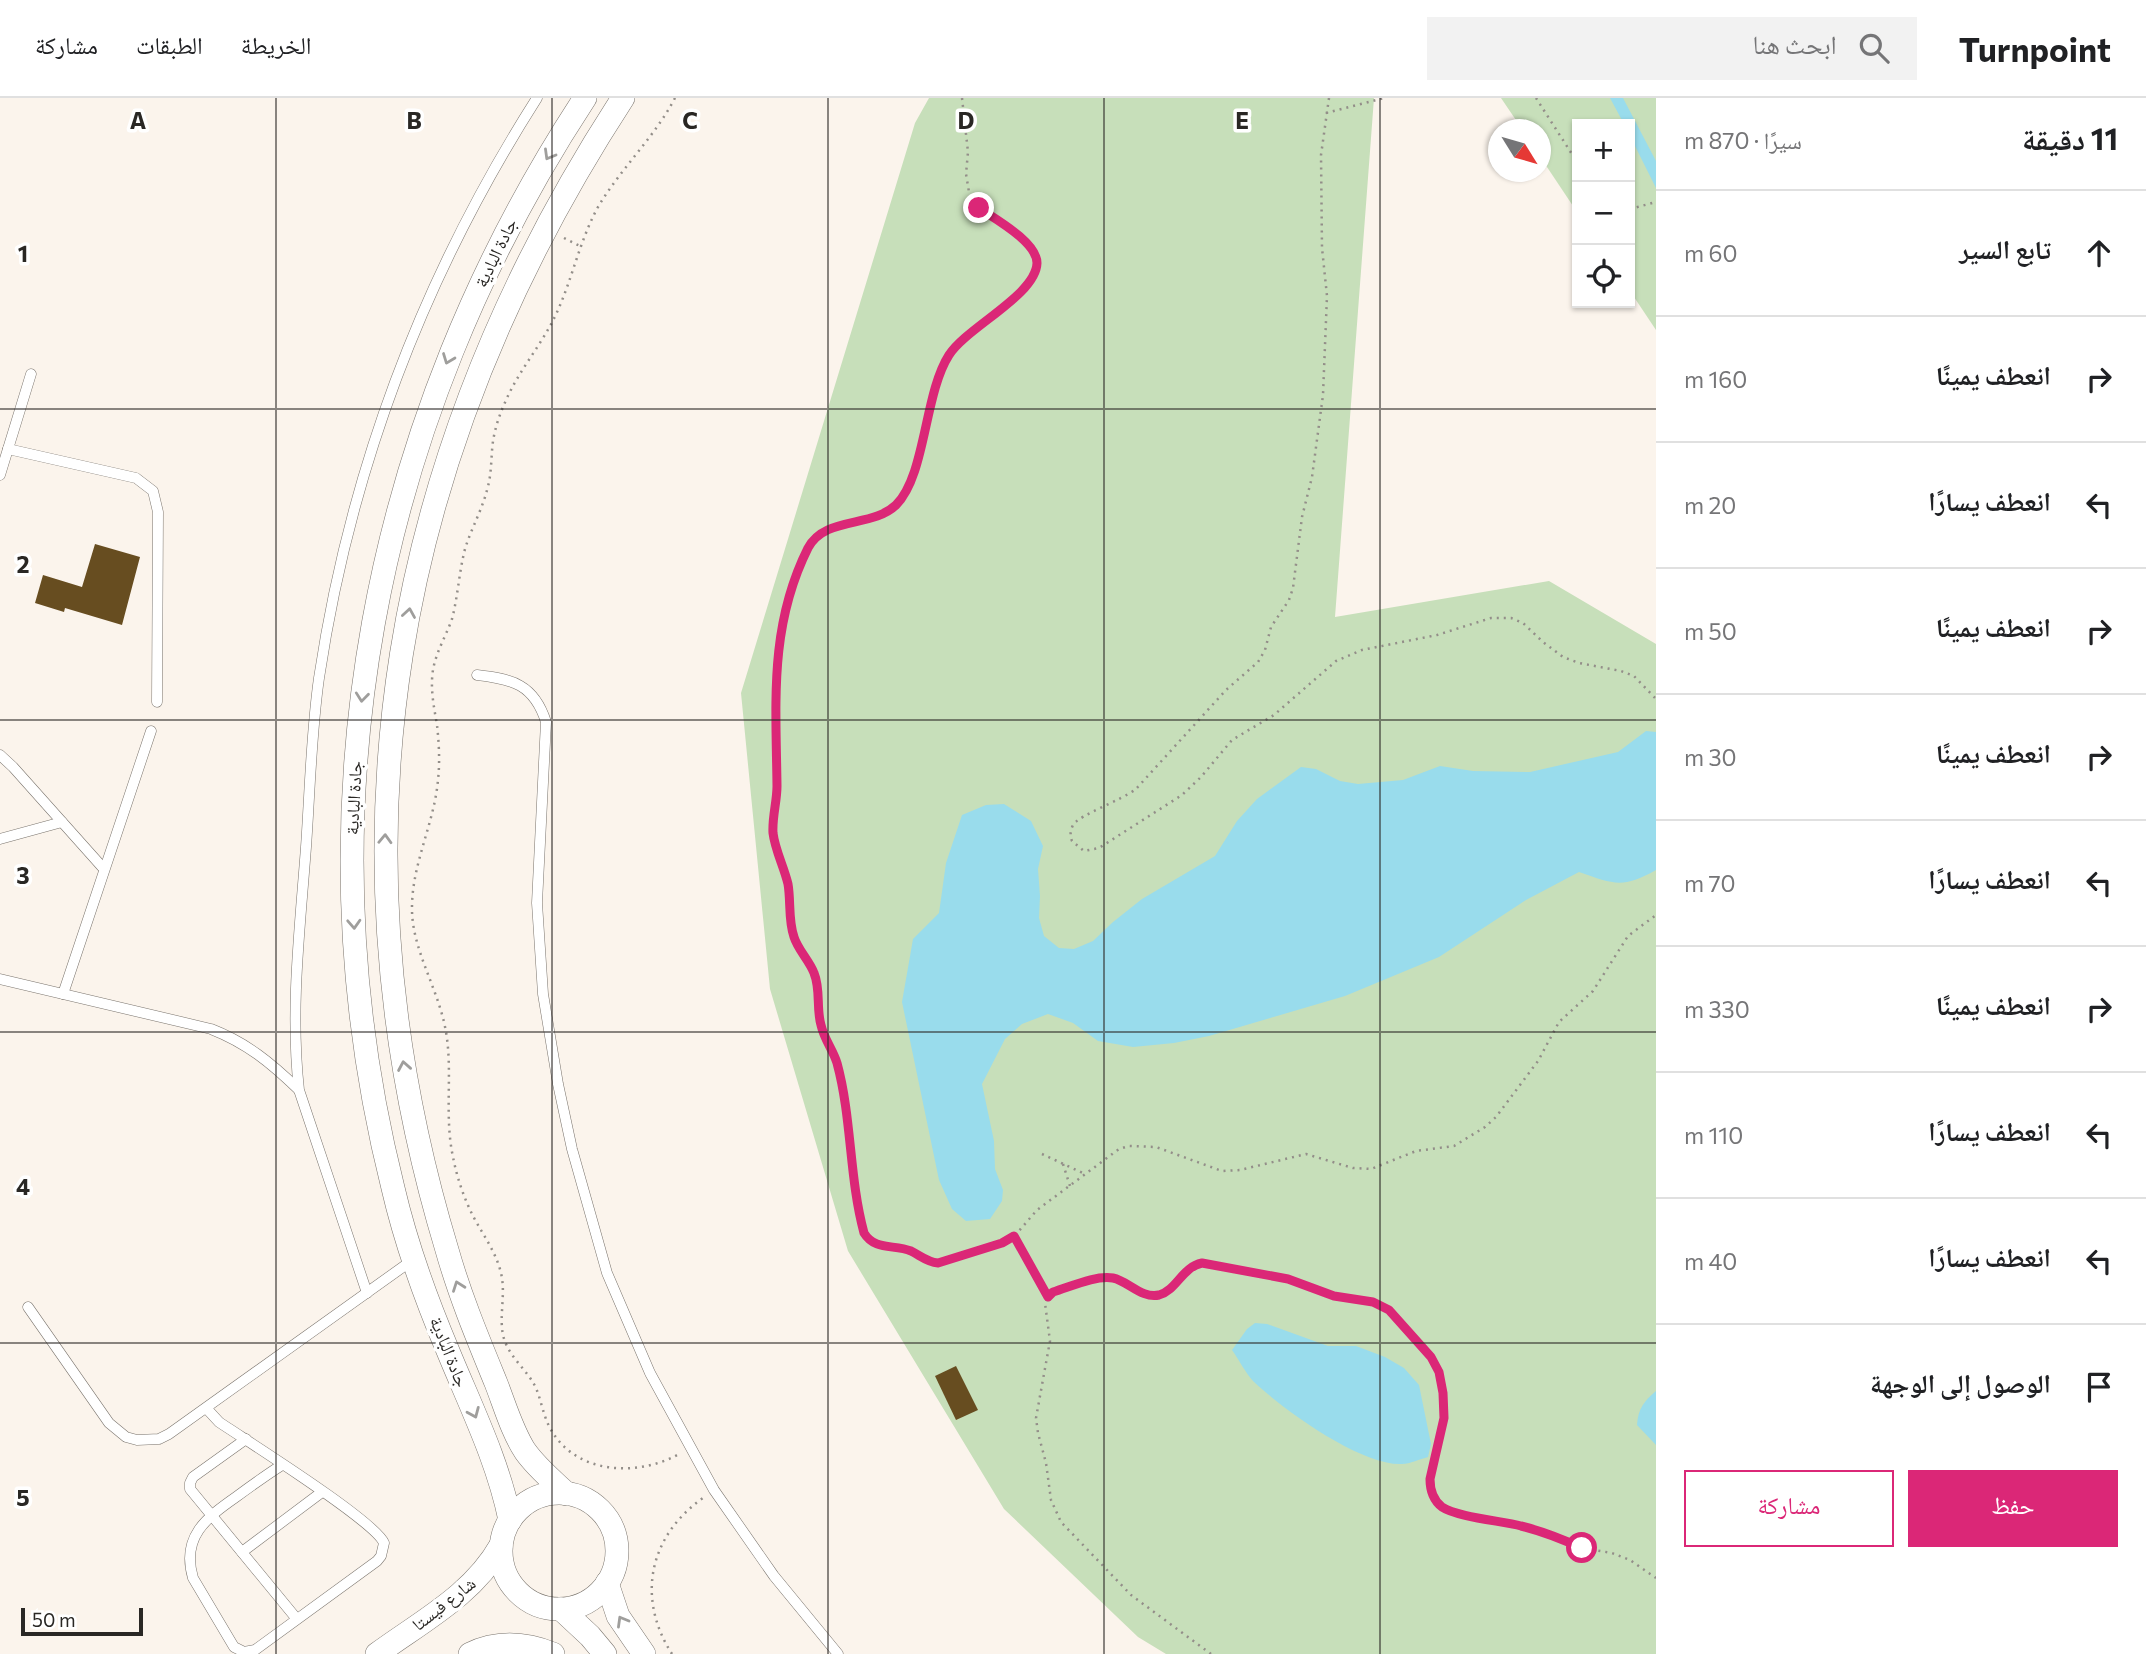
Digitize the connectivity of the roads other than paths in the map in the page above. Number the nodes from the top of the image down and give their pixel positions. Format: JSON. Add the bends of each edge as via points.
{"nodes":[{"id":1,"x":537,"y":98,"type":"edge"},
{"id":2,"x":585,"y":98,"type":"edge"},
{"id":3,"x":623,"y":98,"type":"edge"},
{"id":4,"x":31,"y":374,"type":"dead end"},
{"id":5,"x":8,"y":449,"type":"junction"},
{"id":6,"x":0,"y":475,"type":"edge"},
{"id":7,"x":477,"y":675,"type":"dead end"},
{"id":8,"x":157,"y":702,"type":"dead end"},
{"id":9,"x":151,"y":731,"type":"dead end"},
{"id":10,"x":0,"y":755,"type":"edge"},
{"id":11,"x":62,"y":822,"type":"junction"},
{"id":12,"x":0,"y":839,"type":"edge"},
{"id":13,"x":104,"y":869,"type":"junction"},
{"id":14,"x":0,"y":979,"type":"edge"},
{"id":15,"x":63,"y":994,"type":"junction"},
{"id":16,"x":299,"y":1090,"type":"junction"},
{"id":17,"x":414,"y":1259,"type":"junction"},
{"id":18,"x":367,"y":1293,"type":"junction"},
{"id":19,"x":28,"y":1307,"type":"dead end"},
{"id":20,"x":207,"y":1409,"type":"junction"},
{"id":21,"x":246,"y":1439,"type":"junction"},
{"id":22,"x":282,"y":1465,"type":"junction"},
{"id":23,"x":322,"y":1492,"type":"junction"},
{"id":24,"x":567,"y":1493,"type":"junction"},
{"id":25,"x":210,"y":1515,"type":"junction"},
{"id":26,"x":510,"y":1520,"type":"junction"},
{"id":27,"x":501,"y":1545,"type":"junction"},
{"id":28,"x":242,"y":1552,"type":"junction"},
{"id":29,"x":607,"y":1583,"type":"junction"},
{"id":30,"x":561,"y":1609,"type":"junction"},
{"id":31,"x":296,"y":1618,"type":"junction"},
{"id":32,"x":377,"y":1654,"type":"edge"},
{"id":33,"x":470,"y":1654,"type":"edge"},
{"id":34,"x":553,"y":1654,"type":"edge"},
{"id":35,"x":605,"y":1654,"type":"edge"},
{"id":36,"x":645,"y":1654,"type":"edge"},
{"id":37,"x":838,"y":1654,"type":"edge"}],
"edges":[{"from":1,"to":16,"type":"lane","via":[[459,232],[419,317],[385,405],[350,522],[319,681],[295,996]]},
{"from":2,"to":17,"type":"street","name":"جادة البادية","one_way":true,"via":[[489,265],[432,400],[390,540],[363,684],[352,829],[357,975],[377,1120]]},
{"from":24,"to":3,"type":"street","name":"جادة البادية","one_way":true,"via":[[539,1469],[518,1438],[455,1277],[421,1157],[399,1035],[386,915],[387,785],[412,592],[430,516],[466,405],[545,228]]},
{"from":4,"to":5,"type":"lane"},
{"from":5,"to":6,"type":"lane"},
{"from":5,"to":8,"type":"lane","via":[[136,478],[153,491],[158,512]]},
{"from":7,"to":37,"type":"lane","via":[[503,678],[523,687],[538,702],[546,722],[538,857],[542,994],[558,1084],[607,1273],[650,1373],[714,1490],[774,1576]]},
{"from":9,"to":13,"type":"lane"},
{"from":10,"to":11,"type":"lane"},
{"from":11,"to":12,"type":"lane"},
{"from":11,"to":13,"type":"lane"},
{"from":13,"to":15,"type":"lane"},
{"from":14,"to":15,"type":"lane"},
{"from":15,"to":16,"type":"lane","via":[[234,1038]]},
{"from":16,"to":18,"type":"lane"},
{"from":17,"to":18,"type":"lane"},
{"from":17,"to":26,"type":"street","name":"جادة البادية","one_way":true,"via":[[497,1468]]},
{"from":18,"to":20,"type":"lane"},
{"from":19,"to":20,"type":"lane","via":[[109,1423],[126,1437],[159,1439]]},
{"from":20,"to":21,"type":"lane"},
{"from":21,"to":22,"type":"lane"},
{"from":21,"to":25,"type":"lane","via":[[191,1479],[192,1492]]},
{"from":22,"to":23,"type":"lane"},
{"from":22,"to":25,"type":"lane"},
{"from":23,"to":28,"type":"lane"},
{"from":23,"to":31,"type":"lane","via":[[375,1530],[384,1550],[377,1561]]},
{"from":24,"to":26,"type":"street","via":[[535,1499]]},
{"from":24,"to":29,"type":"street","via":[[594,1505],[612,1527],[617,1556]]},
{"from":25,"to":28,"type":"lane"},
{"from":25,"to":31,"type":"lane","via":[[196,1533],[190,1567],[234,1647],[244,1652],[255,1650]]},
{"from":26,"to":27,"type":"street"},
{"from":27,"to":30,"type":"street","via":[[503,1567],[516,1590],[537,1605]]},
{"from":27,"to":32,"type":"street","name":"شارع فيستا","via":[[464,1593]]},
{"from":28,"to":31,"type":"lane"},
{"from":29,"to":30,"type":"street","via":[[587,1602]]},
{"from":36,"to":29,"type":"street","one_way":true,"via":[[618,1616]]},
{"from":30,"to":35,"type":"street"},
{"from":33,"to":34,"type":"street","via":[[511,1645]]}]}
